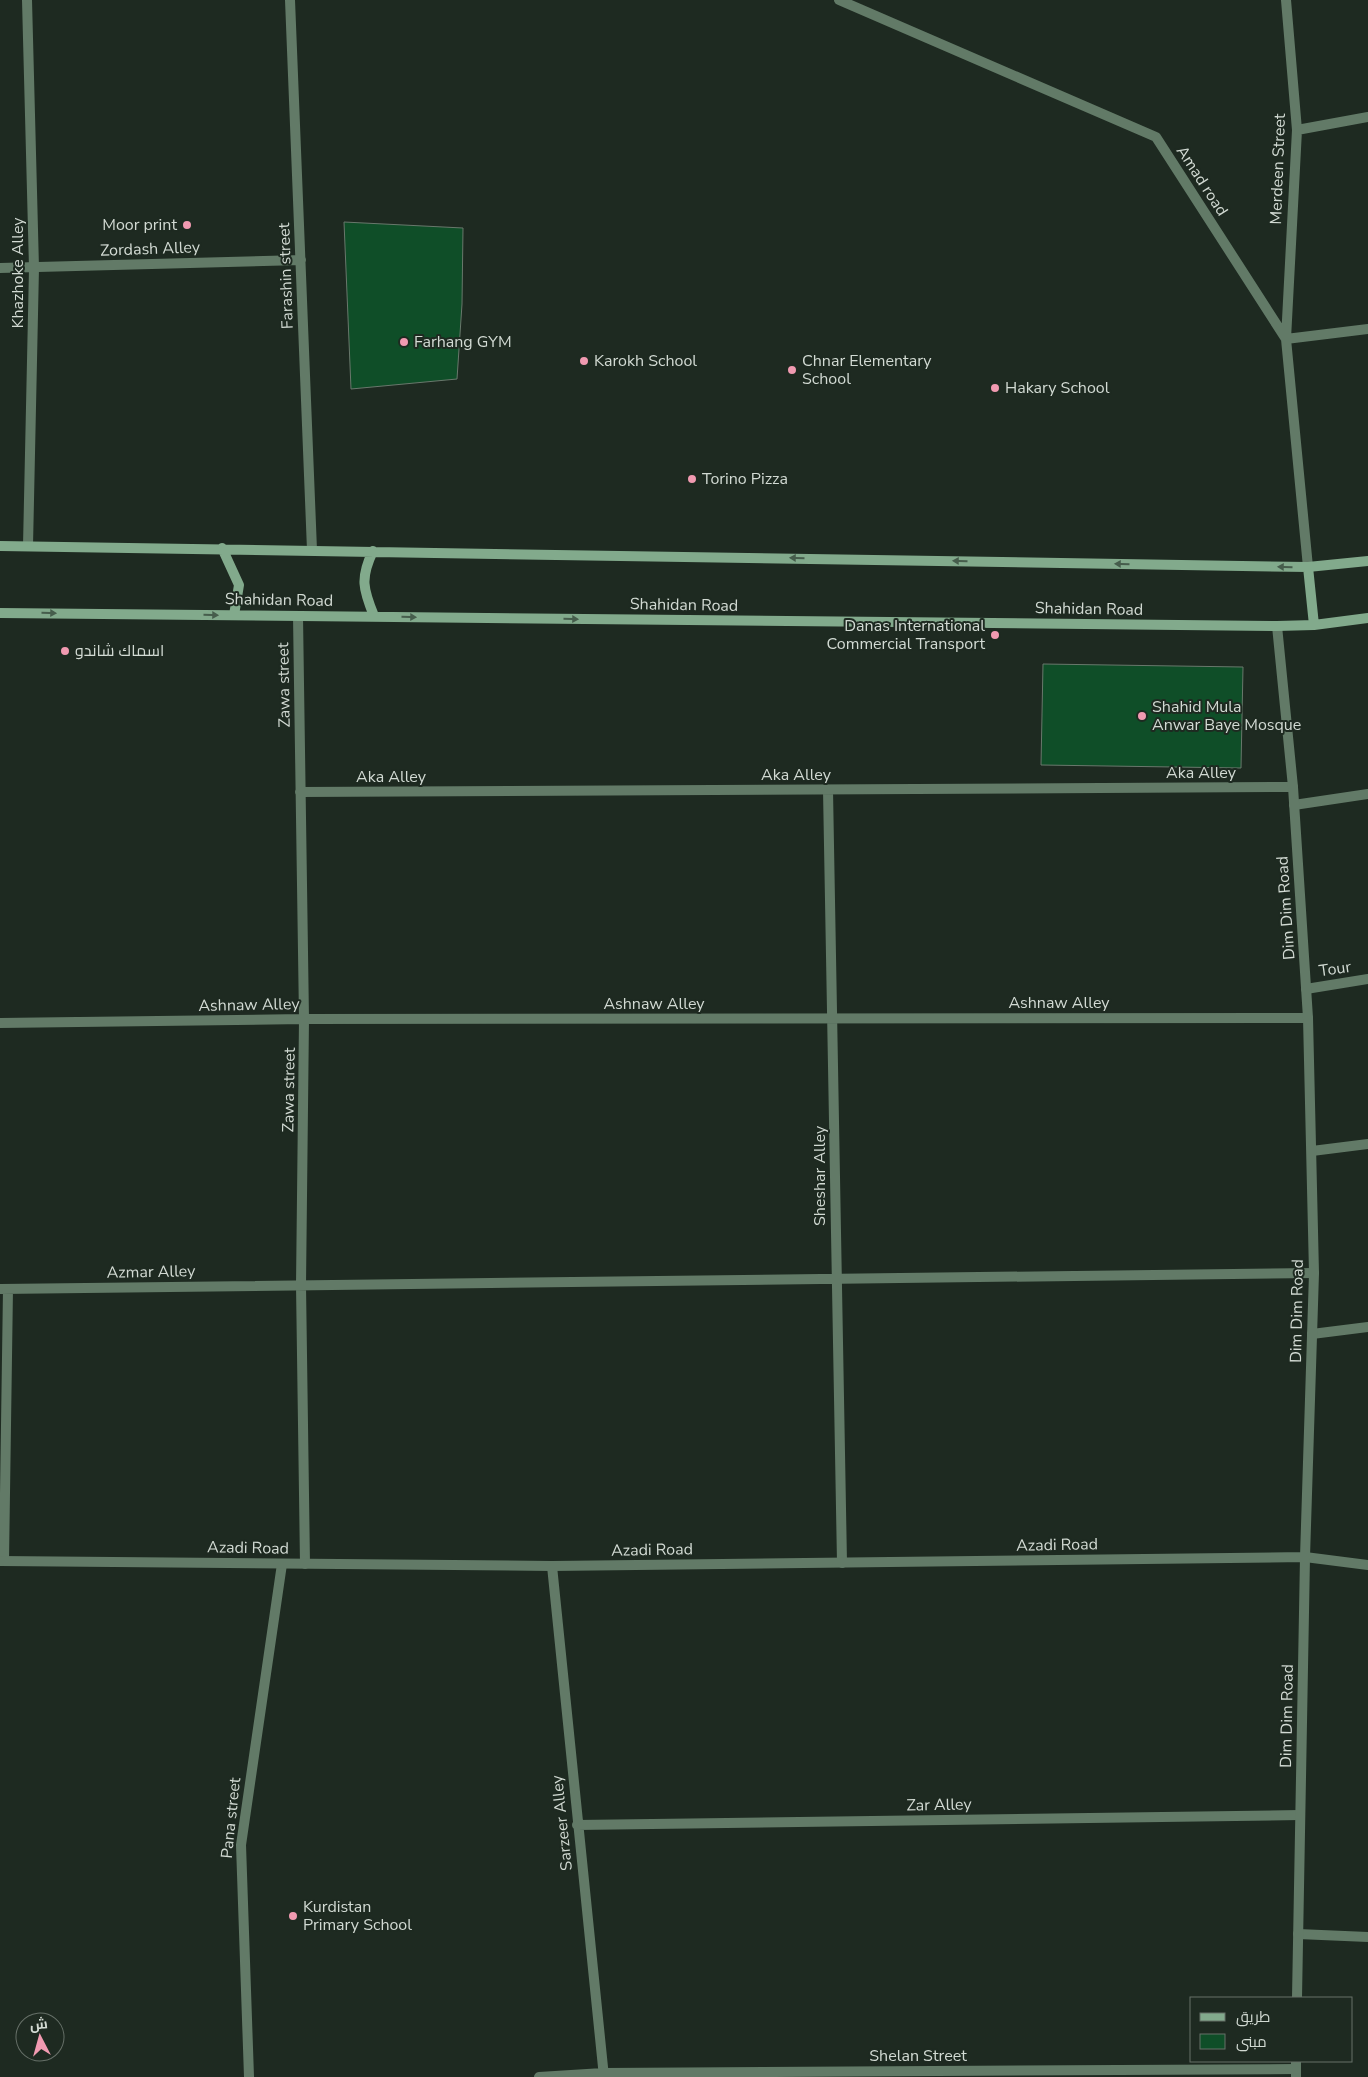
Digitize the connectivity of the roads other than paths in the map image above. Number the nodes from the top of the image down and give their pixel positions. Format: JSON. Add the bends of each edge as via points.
{"nodes":[{"id":1,"x":27,"y":0,"type":"edge"},
{"id":2,"x":290,"y":0,"type":"edge"},
{"id":3,"x":839,"y":0,"type":"edge"},
{"id":4,"x":1286,"y":0,"type":"edge"},
{"id":5,"x":1368,"y":117,"type":"edge"},
{"id":6,"x":1297,"y":130,"type":"junction"},
{"id":7,"x":300,"y":260,"type":"junction"},
{"id":8,"x":0,"y":268,"type":"edge"},
{"id":9,"x":34,"y":268,"type":"junction"},
{"id":10,"x":1368,"y":328,"type":"edge"},
{"id":11,"x":1286,"y":339,"type":"junction"},
{"id":12,"x":0,"y":546,"type":"edge"},
{"id":13,"x":28,"y":546,"type":"junction"},
{"id":14,"x":222,"y":548,"type":"junction"},
{"id":15,"x":312,"y":550,"type":"junction"},
{"id":16,"x":373,"y":551,"type":"junction"},
{"id":17,"x":1368,"y":562,"type":"edge"},
{"id":18,"x":1308,"y":567,"type":"junction"},
{"id":19,"x":0,"y":613,"type":"edge"},
{"id":20,"x":234,"y":615,"type":"junction"},
{"id":21,"x":298,"y":616,"type":"junction"},
{"id":22,"x":374,"y":616,"type":"junction"},
{"id":23,"x":1368,"y":618,"type":"edge"},
{"id":24,"x":1314,"y":625,"type":"junction"},
{"id":25,"x":1277,"y":626,"type":"junction"},
{"id":26,"x":1293,"y":788,"type":"junction"},
{"id":27,"x":828,"y":790,"type":"junction"},
{"id":28,"x":300,"y":792,"type":"junction"},
{"id":29,"x":1368,"y":794,"type":"edge"},
{"id":30,"x":1294,"y":805,"type":"junction"},
{"id":31,"x":1368,"y":980,"type":"edge"},
{"id":32,"x":1306,"y":989,"type":"junction"},
{"id":33,"x":1308,"y":1018,"type":"junction"},
{"id":34,"x":304,"y":1019,"type":"junction"},
{"id":35,"x":834,"y":1019,"type":"junction"},
{"id":36,"x":0,"y":1023,"type":"edge"},
{"id":37,"x":1368,"y":1144,"type":"edge"},
{"id":38,"x":1312,"y":1152,"type":"junction"},
{"id":39,"x":1314,"y":1273,"type":"junction"},
{"id":40,"x":836,"y":1280,"type":"junction"},
{"id":41,"x":301,"y":1285,"type":"junction"},
{"id":42,"x":4,"y":1289,"type":"edge"},
{"id":43,"x":1368,"y":1327,"type":"edge"},
{"id":44,"x":1312,"y":1334,"type":"junction"},
{"id":45,"x":1305,"y":1557,"type":"junction"},
{"id":46,"x":2,"y":1561,"type":"edge"},
{"id":47,"x":842,"y":1563,"type":"junction"},
{"id":48,"x":282,"y":1564,"type":"junction"},
{"id":49,"x":305,"y":1564,"type":"junction"},
{"id":50,"x":1368,"y":1565,"type":"edge"},
{"id":51,"x":552,"y":1566,"type":"junction"},
{"id":52,"x":1300,"y":1814,"type":"junction"},
{"id":53,"x":577,"y":1826,"type":"junction"},
{"id":54,"x":1298,"y":1934,"type":"junction"},
{"id":55,"x":1368,"y":1937,"type":"edge"},
{"id":56,"x":1297,"y":1997,"type":"edge"},
{"id":57,"x":1296,"y":2069,"type":"edge"},
{"id":58,"x":604,"y":2075,"type":"edge"},
{"id":59,"x":249,"y":2077,"type":"edge"},
{"id":60,"x":539,"y":2077,"type":"edge"}],
"edges":[{"from":1,"to":9,"type":"street","name":"Khazhoke Alley"},
{"from":2,"to":7,"type":"street","name":"Farashin street"},
{"from":3,"to":11,"type":"street","name":"Amad road","via":[[1156,137]]},
{"from":4,"to":6,"type":"street","name":"Merdeen Street"},
{"from":5,"to":6,"type":"street"},
{"from":6,"to":11,"type":"street","name":"Merdeen Street"},
{"from":7,"to":9,"type":"street","name":"Zordash Alley"},
{"from":7,"to":15,"type":"street","name":"Farashin street"},
{"from":8,"to":9,"type":"street","name":"Zordash Alley"},
{"from":9,"to":13,"type":"street","name":"Khazhoke Alley"},
{"from":10,"to":11,"type":"street"},
{"from":11,"to":18,"type":"street","name":"Amad road"},
{"from":12,"to":13,"type":"main road"},
{"from":13,"to":14,"type":"main road"},
{"from":14,"to":15,"type":"main road"},
{"from":14,"to":20,"type":"main road","via":[[239,584]]},
{"from":15,"to":16,"type":"main road"},
{"from":18,"to":16,"type":"main road","one_way":true},
{"from":16,"to":22,"type":"main road","via":[[363,577],[364,592]]},
{"from":17,"to":18,"type":"main road"},
{"from":18,"to":24,"type":"main road"},
{"from":19,"to":20,"type":"main road","name":"Shahidan Road","one_way":true},
{"from":20,"to":21,"type":"main road","name":"Shahidan Road"},
{"from":21,"to":22,"type":"main road","name":"Shahidan Road"},
{"from":21,"to":28,"type":"street","name":"Zawa street"},
{"from":22,"to":25,"type":"main road","name":"Shahidan Road","one_way":true},
{"from":23,"to":24,"type":"main road","name":"Shahidan Road"},
{"from":24,"to":25,"type":"main road","name":"Shahidan Road"},
{"from":25,"to":26,"type":"street","name":"Dim Dim Road"},
{"from":26,"to":27,"type":"street","name":"Aka Alley"},
{"from":26,"to":30,"type":"street","name":"Dim Dim Road"},
{"from":27,"to":28,"type":"street","name":"Aka Alley"},
{"from":27,"to":35,"type":"street","name":"Sheshar Alley"},
{"from":28,"to":34,"type":"street","name":"Zawa street"},
{"from":29,"to":30,"type":"street"},
{"from":30,"to":32,"type":"street","name":"Dim Dim Road"},
{"from":31,"to":32,"type":"street","name":"Tour"},
{"from":32,"to":33,"type":"street","name":"Dim Dim Road"},
{"from":33,"to":35,"type":"street","name":"Ashnaw Alley"},
{"from":33,"to":38,"type":"street","name":"Dim Dim Road"},
{"from":34,"to":35,"type":"street","name":"Ashnaw Alley"},
{"from":34,"to":36,"type":"street","name":"Ashnaw Alley"},
{"from":34,"to":41,"type":"street","name":"Zawa street"},
{"from":35,"to":40,"type":"street","name":"Sheshar Alley"},
{"from":37,"to":38,"type":"street"},
{"from":38,"to":39,"type":"street","name":"Dim Dim Road"},
{"from":39,"to":40,"type":"street","name":"Azmar Alley"},
{"from":39,"to":44,"type":"street","name":"Dim Dim Road"},
{"from":40,"to":41,"type":"street","name":"Azmar Alley"},
{"from":40,"to":47,"type":"street","name":"Sheshar Alley"},
{"from":41,"to":42,"type":"street","name":"Azmar Alley"},
{"from":41,"to":49,"type":"street","name":"Zawa street"},
{"from":42,"to":46,"type":"street"},
{"from":43,"to":44,"type":"street"},
{"from":44,"to":45,"type":"street","name":"Dim Dim Road"},
{"from":45,"to":47,"type":"street","name":"Azadi Road"},
{"from":45,"to":50,"type":"street","name":"Azadi Road"},
{"from":45,"to":52,"type":"street","name":"Dim Dim Road"},
{"from":46,"to":48,"type":"street","name":"Azadi Road"},
{"from":47,"to":51,"type":"street","name":"Azadi Road"},
{"from":48,"to":49,"type":"street","name":"Azadi Road"},
{"from":48,"to":59,"type":"street","name":"Pana street","via":[[240,1845]]},
{"from":49,"to":51,"type":"street","name":"Azadi Road"},
{"from":51,"to":53,"type":"street","name":"Sarzeer Alley"},
{"from":52,"to":53,"type":"street","name":"Zar Alley"},
{"from":52,"to":54,"type":"street","name":"Dim Dim Road"},
{"from":53,"to":58,"type":"street","name":"Sarzeer Alley"},
{"from":54,"to":55,"type":"street"},
{"from":54,"to":56,"type":"street","name":"Dim Dim Road"},
{"from":57,"to":58,"type":"street","name":"Shelan Street"},
{"from":58,"to":60,"type":"street","name":"Shelan Street"}]}
